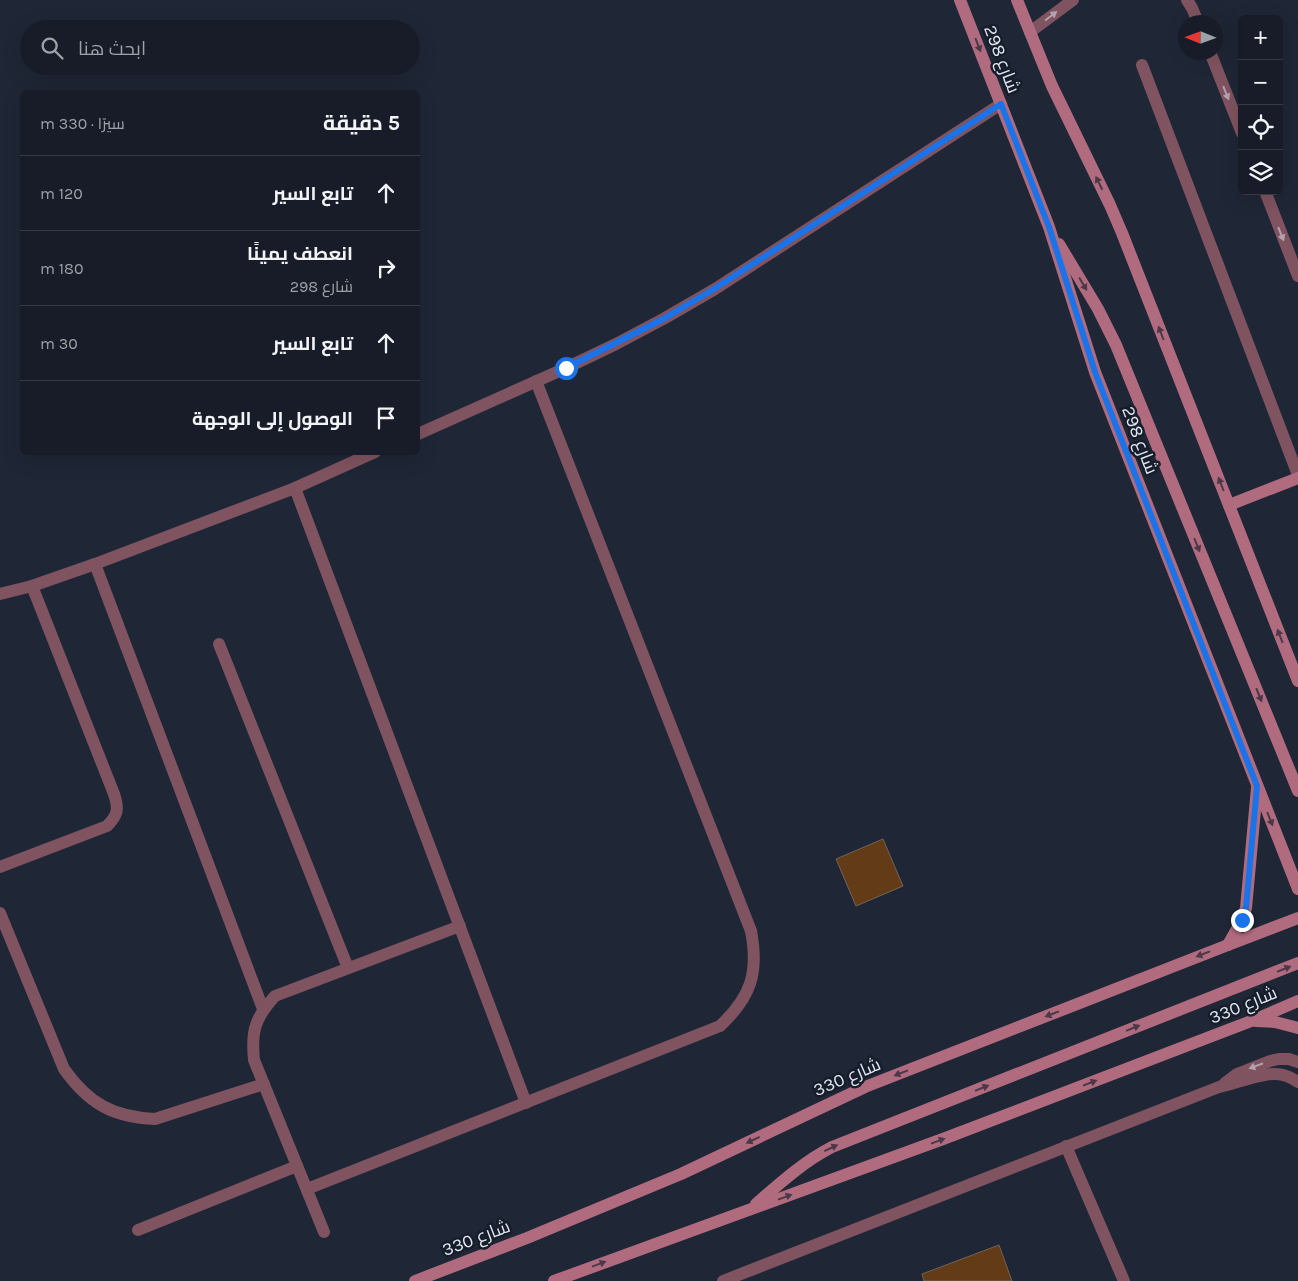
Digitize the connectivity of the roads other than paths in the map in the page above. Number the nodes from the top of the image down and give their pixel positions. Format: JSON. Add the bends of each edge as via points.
{"nodes":[{"id":1,"x":960,"y":0,"type":"edge"},
{"id":2,"x":1017,"y":0,"type":"edge"},
{"id":3,"x":1072,"y":0,"type":"edge"},
{"id":4,"x":1187,"y":0,"type":"edge"},
{"id":5,"x":1195,"y":15,"type":"edge"},
{"id":6,"x":1030,"y":32,"type":"junction"},
{"id":7,"x":1213,"y":60,"type":"edge"},
{"id":8,"x":1142,"y":65,"type":"dead end"},
{"id":9,"x":1001,"y":104,"type":"junction"},
{"id":10,"x":1238,"y":123,"type":"edge"},
{"id":11,"x":1267,"y":195,"type":"edge"},
{"id":12,"x":1049,"y":227,"type":"junction"},
{"id":13,"x":1298,"y":276,"type":"edge"},
{"id":14,"x":536,"y":381,"type":"junction"},
{"id":15,"x":420,"y":433,"type":"edge"},
{"id":16,"x":368,"y":455,"type":"edge"},
{"id":17,"x":1298,"y":477,"type":"edge"},
{"id":18,"x":295,"y":488,"type":"junction"},
{"id":19,"x":1229,"y":505,"type":"junction"},
{"id":20,"x":95,"y":564,"type":"junction"},
{"id":21,"x":32,"y":586,"type":"junction"},
{"id":22,"x":0,"y":594,"type":"edge"},
{"id":23,"x":219,"y":644,"type":"dead end"},
{"id":24,"x":1298,"y":681,"type":"edge"},
{"id":25,"x":1257,"y":786,"type":"junction"},
{"id":26,"x":1298,"y":791,"type":"edge"},
{"id":27,"x":0,"y":867,"type":"edge"},
{"id":28,"x":1298,"y":889,"type":"edge"},
{"id":29,"x":0,"y":913,"type":"edge"},
{"id":30,"x":1298,"y":918,"type":"edge"},
{"id":31,"x":460,"y":926,"type":"junction"},
{"id":32,"x":1228,"y":945,"type":"junction"},
{"id":33,"x":1298,"y":963,"type":"edge"},
{"id":34,"x":348,"y":968,"type":"junction"},
{"id":35,"x":1298,"y":1001,"type":"edge"},
{"id":36,"x":263,"y":1009,"type":"junction"},
{"id":37,"x":1254,"y":1020,"type":"junction"},
{"id":38,"x":1298,"y":1028,"type":"edge"},
{"id":39,"x":1298,"y":1062,"type":"edge"},
{"id":40,"x":1298,"y":1082,"type":"edge"},
{"id":41,"x":264,"y":1084,"type":"junction"},
{"id":42,"x":1219,"y":1087,"type":"junction"},
{"id":43,"x":526,"y":1103,"type":"junction"},
{"id":44,"x":1066,"y":1146,"type":"junction"},
{"id":45,"x":297,"y":1166,"type":"junction"},
{"id":46,"x":307,"y":1189,"type":"junction"},
{"id":47,"x":750,"y":1209,"type":"junction"},
{"id":48,"x":138,"y":1230,"type":"dead end"},
{"id":49,"x":324,"y":1232,"type":"dead end"},
{"id":50,"x":415,"y":1281,"type":"edge"},
{"id":51,"x":554,"y":1281,"type":"edge"},
{"id":52,"x":723,"y":1281,"type":"edge"},
{"id":53,"x":1124,"y":1281,"type":"edge"}],
"edges":[{"from":1,"to":9,"type":"street","name":"شارع 298","one_way":true},
{"from":2,"to":6,"type":"street","name":"شارع 298"},
{"from":6,"to":3,"type":"street","one_way":true},
{"from":4,"to":5,"type":"street"},
{"from":19,"to":6,"type":"street","name":"شارع 298","one_way":true,"via":[[1119,226],[1052,86]]},
{"from":7,"to":10,"type":"street","one_way":true},
{"from":8,"to":17,"type":"street"},
{"from":9,"to":12,"type":"street","name":"شارع 298"},
{"from":9,"to":14,"type":"street","via":[[706,294],[616,344]]},
{"from":11,"to":13,"type":"street","one_way":true},
{"from":12,"to":25,"type":"street","name":"شارع 298","via":[[1095,372]]},
{"from":12,"to":26,"type":"street","one_way":true,"via":[[1116,346]]},
{"from":14,"to":15,"type":"street"},
{"from":14,"to":43,"type":"street","via":[[751,931],[754,966],[744,1000],[720,1026]]},
{"from":16,"to":18,"type":"street"},
{"from":17,"to":19,"type":"street"},
{"from":18,"to":20,"type":"street"},
{"from":18,"to":31,"type":"street"},
{"from":24,"to":19,"type":"street","name":"شارع 298","one_way":true},
{"from":20,"to":21,"type":"street"},
{"from":20,"to":36,"type":"street"},
{"from":21,"to":22,"type":"street"},
{"from":21,"to":27,"type":"street","via":[[114,794],[117,811],[106,826]]},
{"from":23,"to":34,"type":"street"},
{"from":25,"to":28,"type":"street","name":"شارع 298","one_way":true},
{"from":25,"to":32,"type":"street","via":[[1246,908]]},
{"from":29,"to":41,"type":"street","via":[[64,1069],[88,1097],[119,1114],[155,1119]]},
{"from":30,"to":32,"type":"street","name":"شارع 330"},
{"from":31,"to":34,"type":"street"},
{"from":31,"to":43,"type":"street"},
{"from":32,"to":50,"type":"street","name":"شارع 330","one_way":true,"via":[[865,1088],[681,1174]]},
{"from":47,"to":33,"type":"street","one_way":true,"via":[[791,1173],[832,1147]]},
{"from":34,"to":36,"type":"street","via":[[275,996]]},
{"from":35,"to":37,"type":"street","name":"شارع 330"},
{"from":36,"to":41,"type":"street","via":[[255,1025],[252,1042],[254,1060]]},
{"from":37,"to":38,"type":"street"},
{"from":47,"to":37,"type":"street","name":"شارع 330","one_way":true,"via":[[943,1140]]},
{"from":39,"to":42,"type":"street","one_way":true,"via":[[1270,1060],[1237,1074]]},
{"from":40,"to":42,"type":"street","via":[[1268,1074]]},
{"from":41,"to":45,"type":"street"},
{"from":42,"to":44,"type":"street"},
{"from":43,"to":46,"type":"street"},
{"from":44,"to":52,"type":"street"},
{"from":44,"to":53,"type":"street"},
{"from":45,"to":46,"type":"street"},
{"from":45,"to":48,"type":"street"},
{"from":46,"to":49,"type":"street"},
{"from":51,"to":47,"type":"street","name":"شارع 330","one_way":true}]}
